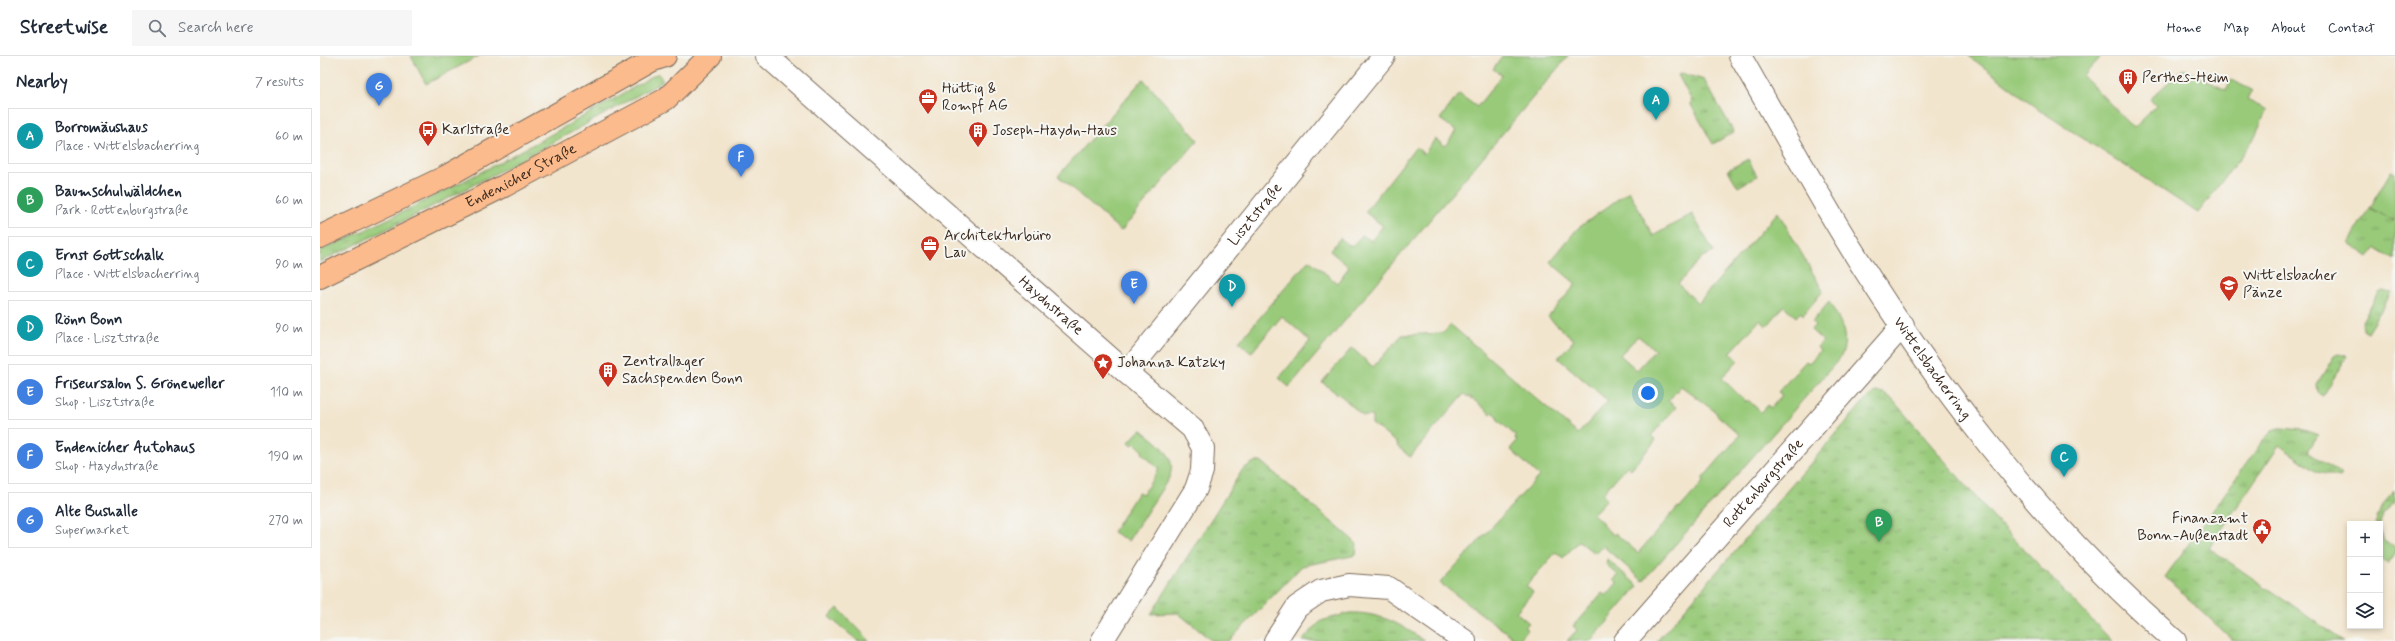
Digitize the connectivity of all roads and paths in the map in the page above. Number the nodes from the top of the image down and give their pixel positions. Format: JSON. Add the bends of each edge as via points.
{"nodes":[{"id":1,"x":665,"y":56,"type":"edge"},
{"id":2,"x":710,"y":56,"type":"edge"},
{"id":3,"x":767,"y":56,"type":"edge"},
{"id":4,"x":1384,"y":56,"type":"edge"},
{"id":5,"x":1740,"y":56,"type":"edge"},
{"id":6,"x":320,"y":237,"type":"edge"},
{"id":7,"x":320,"y":277,"type":"edge"},
{"id":8,"x":1903,"y":325,"type":"junction"},
{"id":9,"x":1127,"y":373,"type":"junction"},
{"id":10,"x":1102,"y":641,"type":"edge"},
{"id":11,"x":1275,"y":641,"type":"edge"},
{"id":12,"x":1465,"y":641,"type":"edge"},
{"id":13,"x":1625,"y":641,"type":"edge"},
{"id":14,"x":2175,"y":641,"type":"edge"}],
"edges":[{"from":1,"to":6,"type":"main road","via":[[445,177]]},
{"from":2,"to":7,"type":"main road","name":"Endenicher Straße","via":[[666,99],[504,186]]},
{"from":3,"to":9,"type":"street","name":"Haydnstraße"},
{"from":4,"to":9,"type":"street","name":"Lisztstraße"},
{"from":5,"to":8,"type":"street","name":"Wittelsbacherring","via":[[1838,226]]},
{"from":8,"to":13,"type":"street","name":"Rottenburgstraße"},
{"from":8,"to":14,"type":"street","name":"Wittelsbacherring","via":[[1952,397],[2082,552],[2130,601]]},
{"from":9,"to":10,"type":"street","name":"Haydnstraße","via":[[1192,428],[1203,448],[1202,471],[1196,489]]},
{"from":11,"to":12,"type":"street","via":[[1297,607],[1321,591],[1350,585],[1389,588]]}]}
